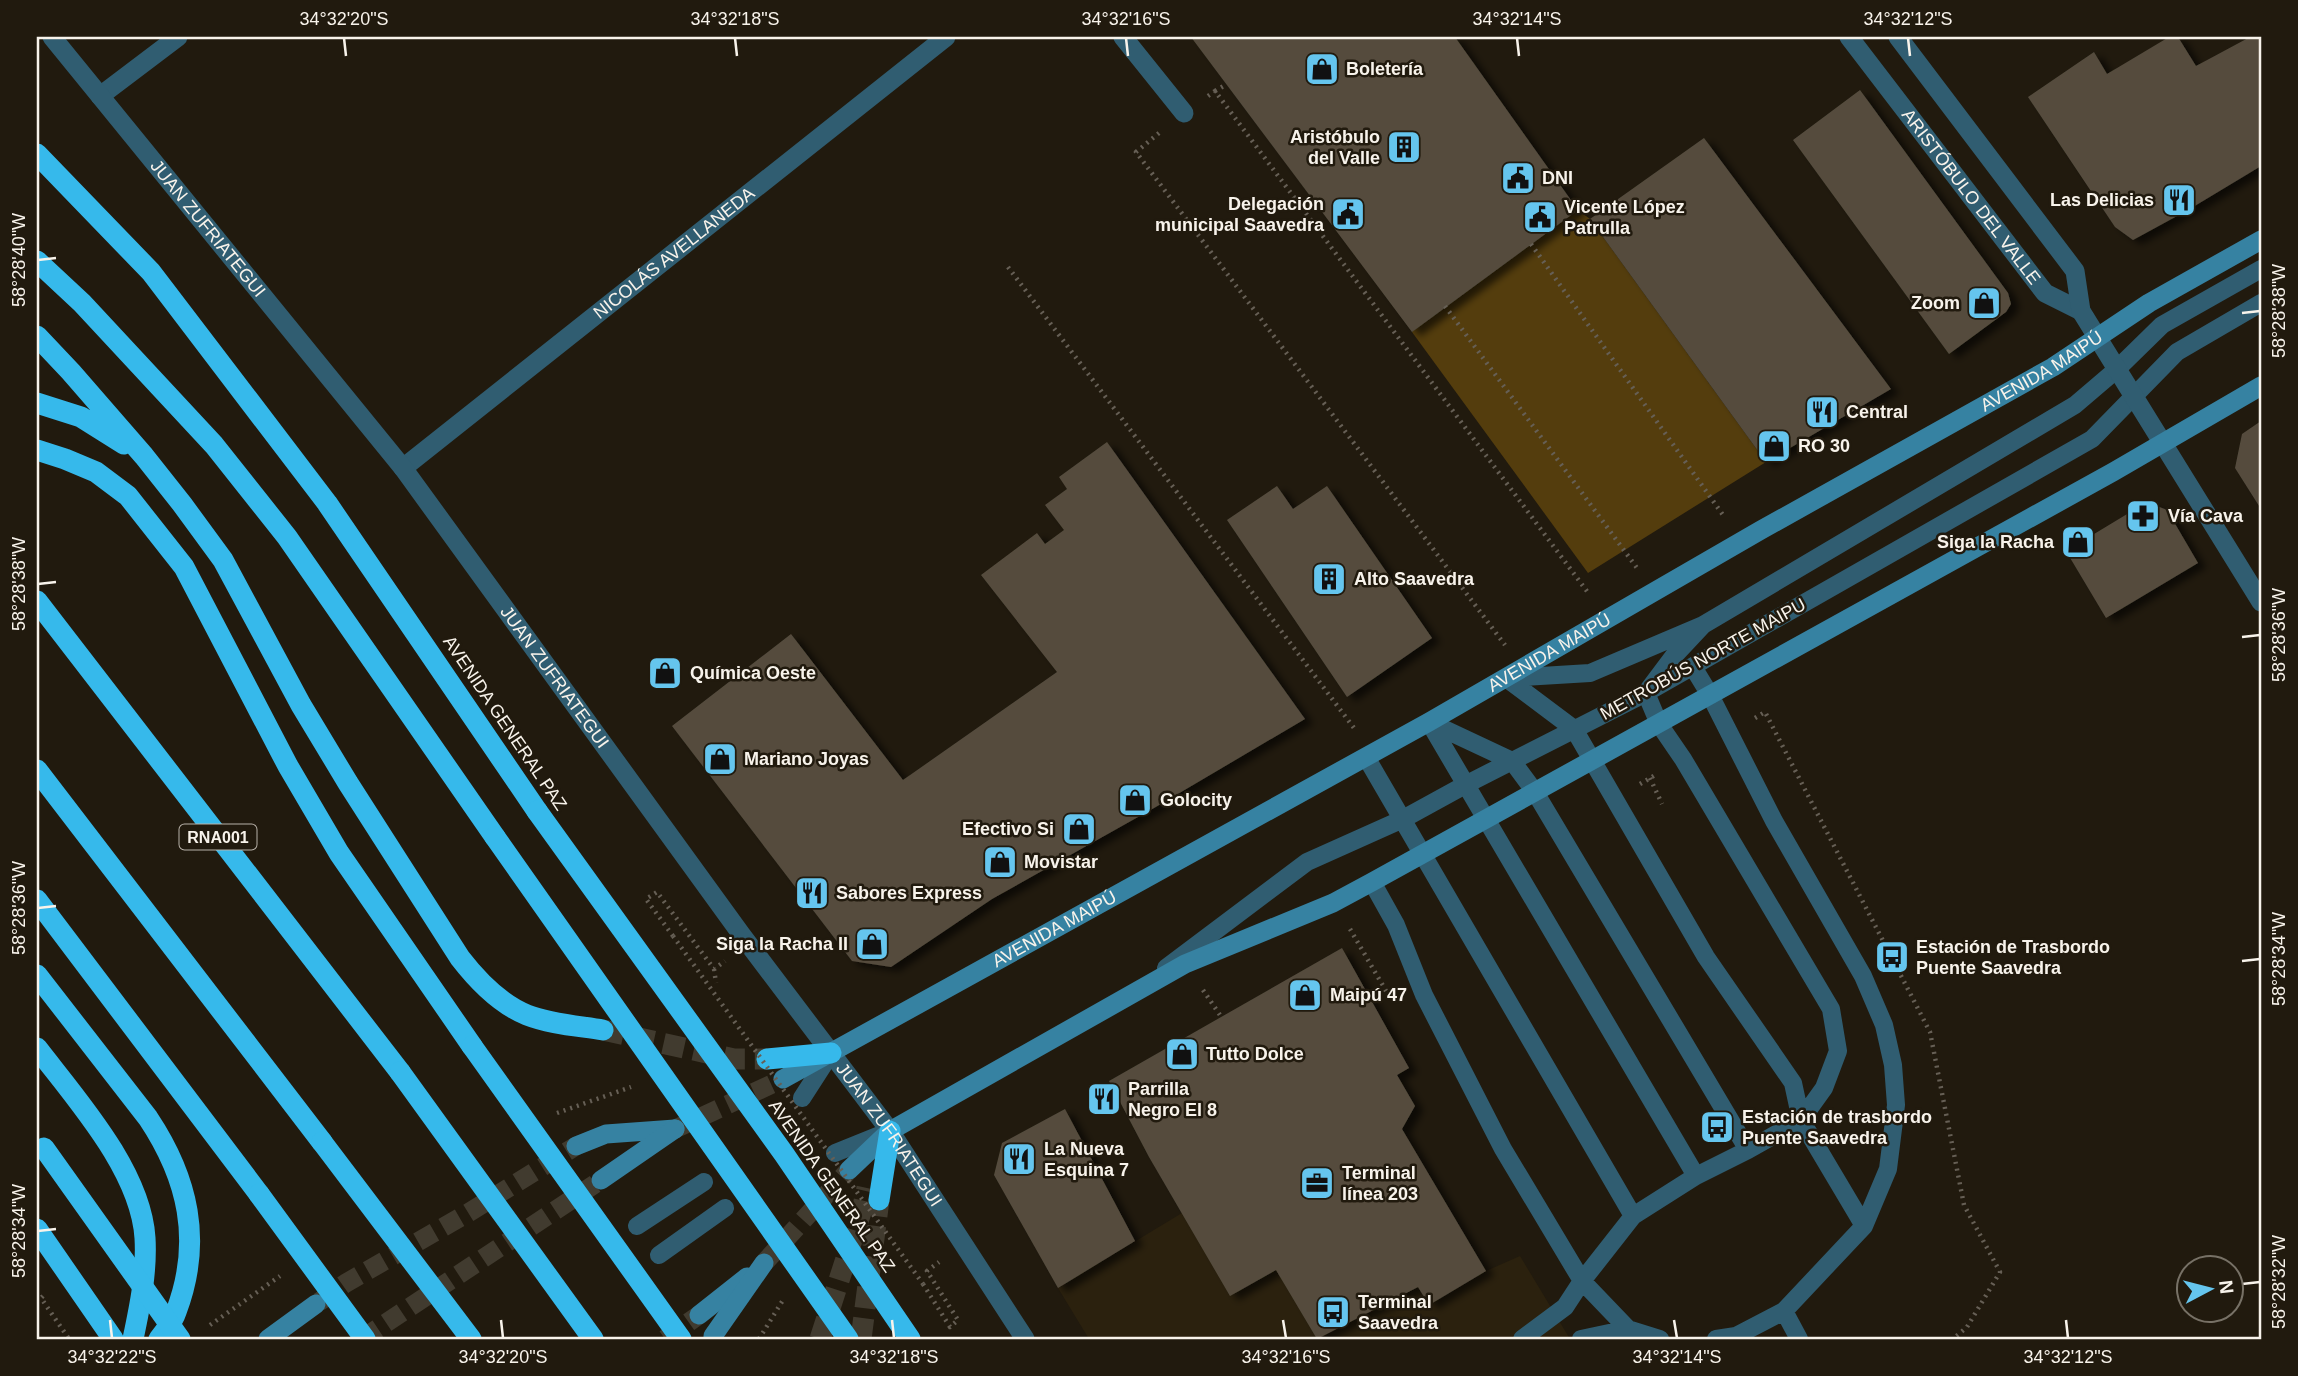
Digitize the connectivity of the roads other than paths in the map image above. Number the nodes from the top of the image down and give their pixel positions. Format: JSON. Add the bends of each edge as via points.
{"nodes":[{"id":1,"x":52,"y":37,"type":"edge"},
{"id":2,"x":178,"y":37,"type":"edge"},
{"id":3,"x":946,"y":37,"type":"edge"},
{"id":4,"x":1123,"y":37,"type":"edge"},
{"id":5,"x":1849,"y":37,"type":"edge"},
{"id":6,"x":1898,"y":37,"type":"edge"},
{"id":7,"x":100,"y":96,"type":"junction"},
{"id":8,"x":1184,"y":113,"type":"road end"},
{"id":9,"x":37,"y":154,"type":"edge"},
{"id":10,"x":2261,"y":240,"type":"edge"},
{"id":11,"x":37,"y":261,"type":"edge"},
{"id":12,"x":2261,"y":269,"type":"edge"},
{"id":13,"x":2261,"y":303,"type":"edge"},
{"id":14,"x":2081,"y":311,"type":"junction"},
{"id":15,"x":37,"y":336,"type":"edge"},
{"id":16,"x":2097,"y":339,"type":"junction"},
{"id":17,"x":2116,"y":370,"type":"junction"},
{"id":18,"x":2261,"y":386,"type":"edge"},
{"id":19,"x":2134,"y":398,"type":"junction"},
{"id":20,"x":37,"y":403,"type":"edge"},
{"id":21,"x":2162,"y":443,"type":"junction"},
{"id":22,"x":37,"y":450,"type":"edge"},
{"id":23,"x":144,"y":457,"type":"junction"},
{"id":24,"x":403,"y":468,"type":"junction"},
{"id":25,"x":37,"y":601,"type":"edge"},
{"id":26,"x":2261,"y":602,"type":"edge"},
{"id":27,"x":1703,"y":625,"type":"junction"},
{"id":28,"x":1693,"y":667,"type":"junction"},
{"id":29,"x":1514,"y":673,"type":"junction"},
{"id":30,"x":1646,"y":693,"type":"junction"},
{"id":31,"x":1710,"y":695,"type":"junction"},
{"id":32,"x":1429,"y":722,"type":"junction"},
{"id":33,"x":1659,"y":724,"type":"junction"},
{"id":34,"x":1574,"y":729,"type":"junction"},
{"id":35,"x":1369,"y":755,"type":"junction"},
{"id":36,"x":1592,"y":760,"type":"junction"},
{"id":37,"x":1512,"y":761,"type":"junction"},
{"id":38,"x":37,"y":770,"type":"edge"},
{"id":39,"x":1465,"y":785,"type":"junction"},
{"id":40,"x":1535,"y":792,"type":"junction"},
{"id":41,"x":1403,"y":819,"type":"junction"},
{"id":42,"x":1486,"y":819,"type":"junction"},
{"id":43,"x":1422,"y":855,"type":"junction"},
{"id":44,"x":1372,"y":882,"type":"junction"},
{"id":45,"x":37,"y":900,"type":"edge"},
{"id":46,"x":37,"y":975,"type":"edge"},
{"id":47,"x":1130,"y":994,"type":"junction"},
{"id":48,"x":603,"y":1030,"type":"tunnel mouth"},
{"id":49,"x":37,"y":1048,"type":"edge"},
{"id":50,"x":831,"y":1052,"type":"junction"},
{"id":51,"x":767,"y":1059,"type":"tunnel mouth"},
{"id":52,"x":783,"y":1079,"type":"tunnel mouth"},
{"id":53,"x":802,"y":1098,"type":"dead end"},
{"id":54,"x":1801,"y":1120,"type":"junction"},
{"id":55,"x":890,"y":1131,"type":"junction"},
{"id":56,"x":40,"y":1143,"type":"edge"},
{"id":57,"x":576,"y":1146,"type":"tunnel mouth"},
{"id":58,"x":1748,"y":1150,"type":"junction"},
{"id":59,"x":835,"y":1153,"type":"tunnel mouth"},
{"id":60,"x":849,"y":1170,"type":"tunnel mouth"},
{"id":61,"x":1696,"y":1176,"type":"junction"},
{"id":62,"x":601,"y":1180,"type":"tunnel mouth"},
{"id":63,"x":704,"y":1182,"type":"dead end"},
{"id":64,"x":873,"y":1194,"type":"tunnel mouth"},
{"id":65,"x":725,"y":1208,"type":"dead end"},
{"id":66,"x":1633,"y":1216,"type":"junction"},
{"id":67,"x":637,"y":1226,"type":"dead end"},
{"id":68,"x":1864,"y":1226,"type":"junction"},
{"id":69,"x":37,"y":1229,"type":"edge"},
{"id":70,"x":659,"y":1255,"type":"dead end"},
{"id":71,"x":1582,"y":1281,"type":"junction"},
{"id":72,"x":316,"y":1304,"type":"tunnel mouth"},
{"id":73,"x":1784,"y":1311,"type":"junction"},
{"id":74,"x":699,"y":1315,"type":"tunnel mouth"},
{"id":75,"x":1628,"y":1329,"type":"junction"},
{"id":76,"x":713,"y":1336,"type":"dead end"},
{"id":77,"x":113,"y":1339,"type":"edge"},
{"id":78,"x":133,"y":1339,"type":"edge"},
{"id":79,"x":159,"y":1339,"type":"edge"},
{"id":80,"x":180,"y":1339,"type":"edge"},
{"id":81,"x":268,"y":1339,"type":"edge"},
{"id":82,"x":365,"y":1339,"type":"edge"},
{"id":83,"x":471,"y":1339,"type":"edge"},
{"id":84,"x":593,"y":1339,"type":"edge"},
{"id":85,"x":681,"y":1339,"type":"edge"},
{"id":86,"x":848,"y":1339,"type":"edge"},
{"id":87,"x":911,"y":1339,"type":"edge"},
{"id":88,"x":1025,"y":1339,"type":"edge"},
{"id":89,"x":1522,"y":1339,"type":"edge"},
{"id":90,"x":1581,"y":1339,"type":"edge"},
{"id":91,"x":1660,"y":1339,"type":"edge"},
{"id":92,"x":1716,"y":1339,"type":"edge"},
{"id":93,"x":1799,"y":1339,"type":"edge"}],
"edges":[{"from":1,"to":7,"type":"street","name":"JUAN ZUFRIATEGUI"},
{"from":2,"to":7,"type":"street"},
{"from":3,"to":24,"type":"street","name":"NICOLÁS AVELLANEDA"},
{"from":4,"to":8,"type":"street"},
{"from":5,"to":14,"type":"street","name":"ARISTÓBULO DEL VALLE","via":[[2045,293]]},
{"from":6,"to":14,"type":"street","via":[[2075,271]]},
{"from":7,"to":24,"type":"street","name":"JUAN ZUFRIATEGUI"},
{"from":9,"to":87,"type":"highway","name":"AVENIDA GENERAL PAZ","bridge":true,"via":[[151,272],[327,503],[537,811]]},
{"from":10,"to":16,"type":"main road","name":"AVENIDA MAIPÚ","via":[[2149,303]]},
{"from":11,"to":86,"type":"highway","bridge":true,"via":[[214,445],[288,537]]},
{"from":12,"to":17,"type":"lane","name":"METROBÚS NORTE MAIPU","via":[[2162,325]]},
{"from":13,"to":19,"type":"lane","name":"METROBÚS NORTE MAIPU","via":[[2177,352]]},
{"from":14,"to":16,"type":"street"},
{"from":15,"to":23,"type":"highway"},
{"from":16,"to":17,"type":"street"},
{"from":16,"to":29,"type":"main road","name":"AVENIDA MAIPÚ"},
{"from":17,"to":19,"type":"street"},
{"from":17,"to":27,"type":"lane","name":"METROBÚS NORTE MAIPU","via":[[2075,405]]},
{"from":18,"to":21,"type":"main road"},
{"from":19,"to":21,"type":"street"},
{"from":19,"to":28,"type":"lane","name":"METROBÚS NORTE MAIPU","via":[[2092,439]]},
{"from":20,"to":23,"type":"highway","via":[[80,417]]},
{"from":21,"to":26,"type":"street"},
{"from":21,"to":31,"type":"main road"},
{"from":22,"to":85,"type":"highway","bridge":true,"via":[[96,472],[128,496],[184,567],[339,853]]},
{"from":23,"to":48,"type":"highway","via":[[223,560],[341,772],[475,977],[526,1015]]},
{"from":24,"to":50,"type":"street","name":"JUAN ZUFRIATEGUI"},
{"from":25,"to":84,"type":"highway","number":"RNA001","bridge":true,"via":[[400,1072]]},
{"from":27,"to":29,"type":"lane","name":"METROBÚS NORTE MAIPU","via":[[1590,673]]},
{"from":27,"to":30,"type":"lane"},
{"from":28,"to":30,"type":"lane","name":"METROBÚS NORTE MAIPU"},
{"from":28,"to":31,"type":"lane"},
{"from":29,"to":32,"type":"main road","name":"AVENIDA MAIPÚ"},
{"from":29,"to":34,"type":"lane"},
{"from":30,"to":33,"type":"lane"},
{"from":30,"to":34,"type":"lane","name":"METROBÚS NORTE MAIPU"},
{"from":31,"to":33,"type":"main road"},
{"from":31,"to":68,"type":"lane","via":[[1774,821],[1863,976],[1884,1025],[1896,1105],[1888,1169]]},
{"from":32,"to":35,"type":"main road","name":"AVENIDA MAIPÚ"},
{"from":32,"to":37,"type":"lane"},
{"from":32,"to":39,"type":"lane"},
{"from":33,"to":36,"type":"main road"},
{"from":33,"to":54,"type":"lane","via":[[1832,1009],[1838,1051],[1824,1088]]},
{"from":34,"to":36,"type":"lane"},
{"from":34,"to":37,"type":"lane","name":"METROBÚS NORTE MAIPU"},
{"from":35,"to":41,"type":"lane"},
{"from":35,"to":50,"type":"main road","name":"AVENIDA MAIPÚ"},
{"from":36,"to":40,"type":"main road"},
{"from":36,"to":54,"type":"lane","via":[[1706,957],[1793,1083]]},
{"from":37,"to":39,"type":"lane","name":"METROBÚS NORTE MAIPU"},
{"from":37,"to":40,"type":"lane"},
{"from":38,"to":83,"type":"highway","bridge":true},
{"from":39,"to":41,"type":"lane","name":"METROBÚS NORTE MAIPU"},
{"from":39,"to":42,"type":"lane"},
{"from":40,"to":42,"type":"main road"},
{"from":40,"to":58,"type":"lane"},
{"from":41,"to":43,"type":"lane"},
{"from":41,"to":47,"type":"lane","name":"METROBÚS NORTE MAIPU","via":[[1307,862]]},
{"from":42,"to":43,"type":"main road"},
{"from":42,"to":61,"type":"lane"},
{"from":43,"to":44,"type":"main road"},
{"from":43,"to":66,"type":"lane"},
{"from":44,"to":47,"type":"main road","via":[[1333,903],[1185,964]]},
{"from":44,"to":71,"type":"lane","via":[[1503,1149]]},
{"from":45,"to":82,"type":"highway","bridge":true},
{"from":46,"to":79,"type":"highway","via":[[148,1118],[183,1185],[188,1216],[186,1278],[176,1314]]},
{"from":47,"to":55,"type":"main road"},
{"from":49,"to":78,"type":"highway","via":[[88,1114],[137,1195],[146,1268]]},
{"from":50,"to":51,"type":"highway"},
{"from":50,"to":52,"type":"main road","name":"AVENIDA MAIPÚ"},
{"from":50,"to":53,"type":"lane"},
{"from":50,"to":55,"type":"street","name":"JUAN ZUFRIATEGUI"},
{"from":54,"to":58,"type":"lane"},
{"from":54,"to":68,"type":"lane"},
{"from":55,"to":59,"type":"lane"},
{"from":55,"to":60,"type":"main road"},
{"from":55,"to":64,"type":"highway"},
{"from":55,"to":88,"type":"street","name":"JUAN ZUFRIATEGUI"},
{"from":56,"to":80,"type":"highway","bridge":true},
{"from":57,"to":62,"type":"main road","via":[[606,1134],[676,1129]]},
{"from":58,"to":61,"type":"lane"},
{"from":61,"to":66,"type":"lane"},
{"from":63,"to":67,"type":"lane"},
{"from":65,"to":70,"type":"lane"},
{"from":66,"to":71,"type":"lane"},
{"from":68,"to":73,"type":"lane"},
{"from":69,"to":77,"type":"highway"},
{"from":71,"to":75,"type":"lane"},
{"from":71,"to":89,"type":"lane","via":[[1565,1307]]},
{"from":72,"to":81,"type":"main road"},
{"from":73,"to":92,"type":"lane","via":[[1736,1336]]},
{"from":73,"to":93,"type":"lane"},
{"from":74,"to":76,"type":"main road","via":[[764,1263]]},
{"from":75,"to":90,"type":"lane"},
{"from":75,"to":91,"type":"lane"}]}
